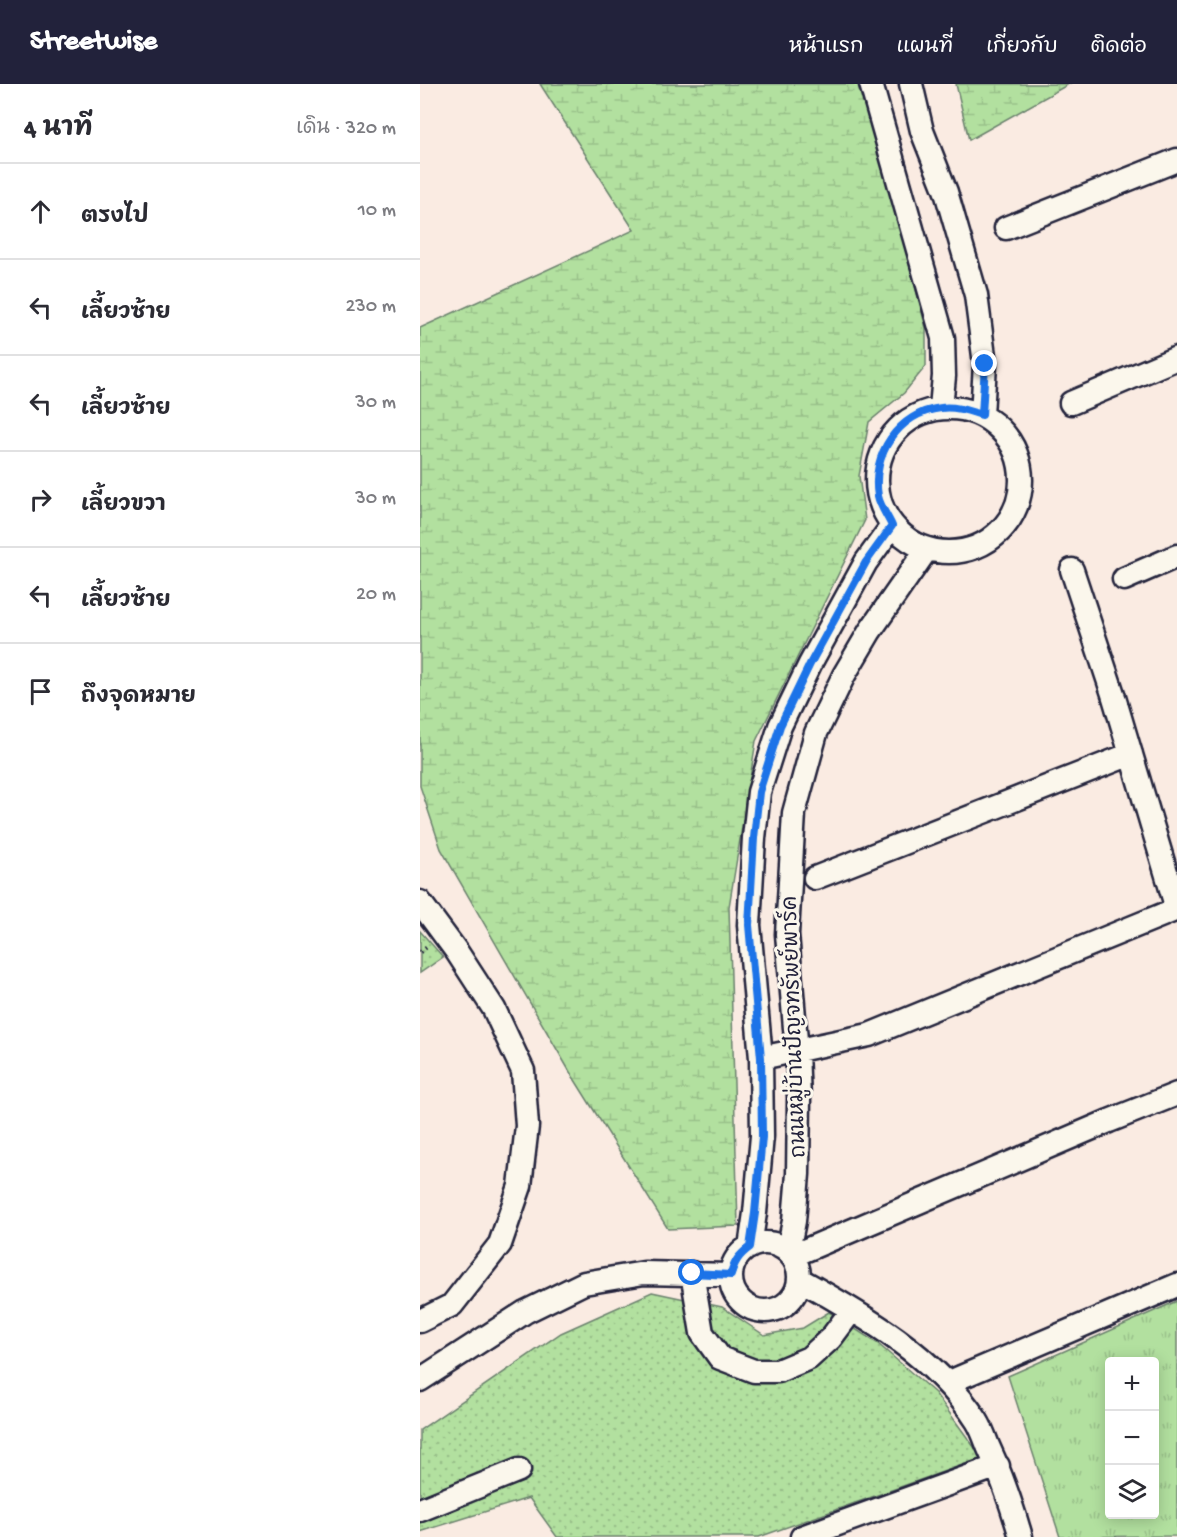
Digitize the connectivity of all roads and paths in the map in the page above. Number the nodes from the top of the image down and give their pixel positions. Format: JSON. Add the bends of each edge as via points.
{"nodes":[{"id":1,"x":870,"y":84,"type":"edge"},
{"id":2,"x":911,"y":84,"type":"edge"},
{"id":3,"x":1177,"y":160,"type":"edge"},
{"id":4,"x":1006,"y":228,"type":"dead end"},
{"id":5,"x":1177,"y":358,"type":"edge"},
{"id":6,"x":1071,"y":403,"type":"dead end"},
{"id":7,"x":941,"y":408,"type":"junction"},
{"id":8,"x":982,"y":415,"type":"junction"},
{"id":9,"x":892,"y":526,"type":"junction"},
{"id":10,"x":927,"y":549,"type":"junction"},
{"id":11,"x":1177,"y":556,"type":"edge"},
{"id":12,"x":1072,"y":570,"type":"dead end"},
{"id":13,"x":1124,"y":579,"type":"dead end"},
{"id":14,"x":1131,"y":754,"type":"junction"},
{"id":15,"x":815,"y":878,"type":"dead end"},
{"id":16,"x":420,"y":902,"type":"edge"},
{"id":17,"x":1177,"y":909,"type":"edge"},
{"id":18,"x":794,"y":1026,"type":"junction"},
{"id":19,"x":758,"y":1028,"type":"junction"},
{"id":20,"x":797,"y":1052,"type":"junction"},
{"id":21,"x":761,"y":1058,"type":"junction"},
{"id":22,"x":1177,"y":1094,"type":"edge"},
{"id":23,"x":750,"y":1247,"type":"junction"},
{"id":24,"x":790,"y":1254,"type":"junction"},
{"id":25,"x":692,"y":1273,"type":"junction"},
{"id":26,"x":731,"y":1275,"type":"junction"},
{"id":27,"x":799,"y":1279,"type":"junction"},
{"id":28,"x":1177,"y":1285,"type":"edge"},
{"id":29,"x":852,"y":1310,"type":"junction"},
{"id":30,"x":420,"y":1321,"type":"edge"},
{"id":31,"x":420,"y":1380,"type":"edge"},
{"id":32,"x":947,"y":1383,"type":"junction"},
{"id":33,"x":998,"y":1466,"type":"junction"},
{"id":34,"x":519,"y":1470,"type":"dead end"},
{"id":35,"x":420,"y":1510,"type":"edge"},
{"id":36,"x":802,"y":1537,"type":"edge"},
{"id":37,"x":1021,"y":1537,"type":"edge"}],
"edges":[{"from":1,"to":7,"type":"street","via":[[943,338]]},
{"from":2,"to":8,"type":"street","via":[[922,131],[946,192],[976,295],[985,364]]},
{"from":3,"to":4,"type":"street"},
{"from":5,"to":6,"type":"street"},
{"from":7,"to":8,"type":"street"},
{"from":7,"to":9,"type":"street","via":[[912,418],[889,439],[877,467],[878,498]]},
{"from":8,"to":10,"type":"street","via":[[1006,435],[1020,462],[1021,493],[1009,521],[987,542],[958,552]]},
{"from":9,"to":10,"type":"street"},
{"from":9,"to":19,"type":"street","name":"ถนนหมู่บ้านปัญจทรัพย์พาร์ค","via":[[866,562],[810,664],[780,726],[759,792],[749,925]]},
{"from":10,"to":18,"type":"street","name":"ถนนหมู่บ้านปัญจทรัพย์พาร์ค","via":[[870,631],[816,733],[794,813],[787,934]]},
{"from":11,"to":13,"type":"street"},
{"from":12,"to":14,"type":"street"},
{"from":14,"to":15,"type":"street"},
{"from":14,"to":17,"type":"street"},
{"from":16,"to":30,"type":"street","via":[[494,1009],[523,1071],[527,1126],[520,1186],[500,1244],[452,1305]]},
{"from":17,"to":20,"type":"street","via":[[869,1035]]},
{"from":18,"to":19,"type":"street"},
{"from":18,"to":20,"type":"street","name":"ถนนหมู่บ้านปัญจทรัพย์พาร์ค"},
{"from":19,"to":21,"type":"street","name":"ถนนหมู่บ้านปัญจทรัพย์พาร์ค"},
{"from":20,"to":21,"type":"street"},
{"from":20,"to":24,"type":"street","name":"ถนนหมู่บ้านปัญจทรัพย์พาร์ค","via":[[798,1174]]},
{"from":21,"to":23,"type":"street","name":"ถนนหมู่บ้านปัญจทรัพย์พาร์ค","via":[[762,1137]]},
{"from":22,"to":24,"type":"street"},
{"from":23,"to":24,"type":"street","via":[[769,1244]]},
{"from":23,"to":26,"type":"street","name":"ถนนหมู่บ้านปัญจทรัพย์พาร์ค","via":[[740,1254]]},
{"from":24,"to":27,"type":"street","name":"ถนนหมู่บ้านปัญจทรัพย์พาร์ค","via":[[798,1267]]},
{"from":25,"to":26,"type":"street"},
{"from":25,"to":29,"type":"street","via":[[702,1333],[720,1358],[754,1371],[778,1371],[809,1358],[831,1338]]},
{"from":25,"to":31,"type":"street","via":[[644,1273],[584,1283],[525,1312]]},
{"from":26,"to":27,"type":"street","via":[[737,1297],[757,1310],[769,1311],[790,1300]]},
{"from":27,"to":29,"type":"street"},
{"from":28,"to":32,"type":"street"},
{"from":29,"to":32,"type":"street","via":[[928,1363]]},
{"from":32,"to":33,"type":"street","via":[[977,1422]]},
{"from":33,"to":36,"type":"street"},
{"from":33,"to":37,"type":"street"},
{"from":34,"to":35,"type":"street"}]}
